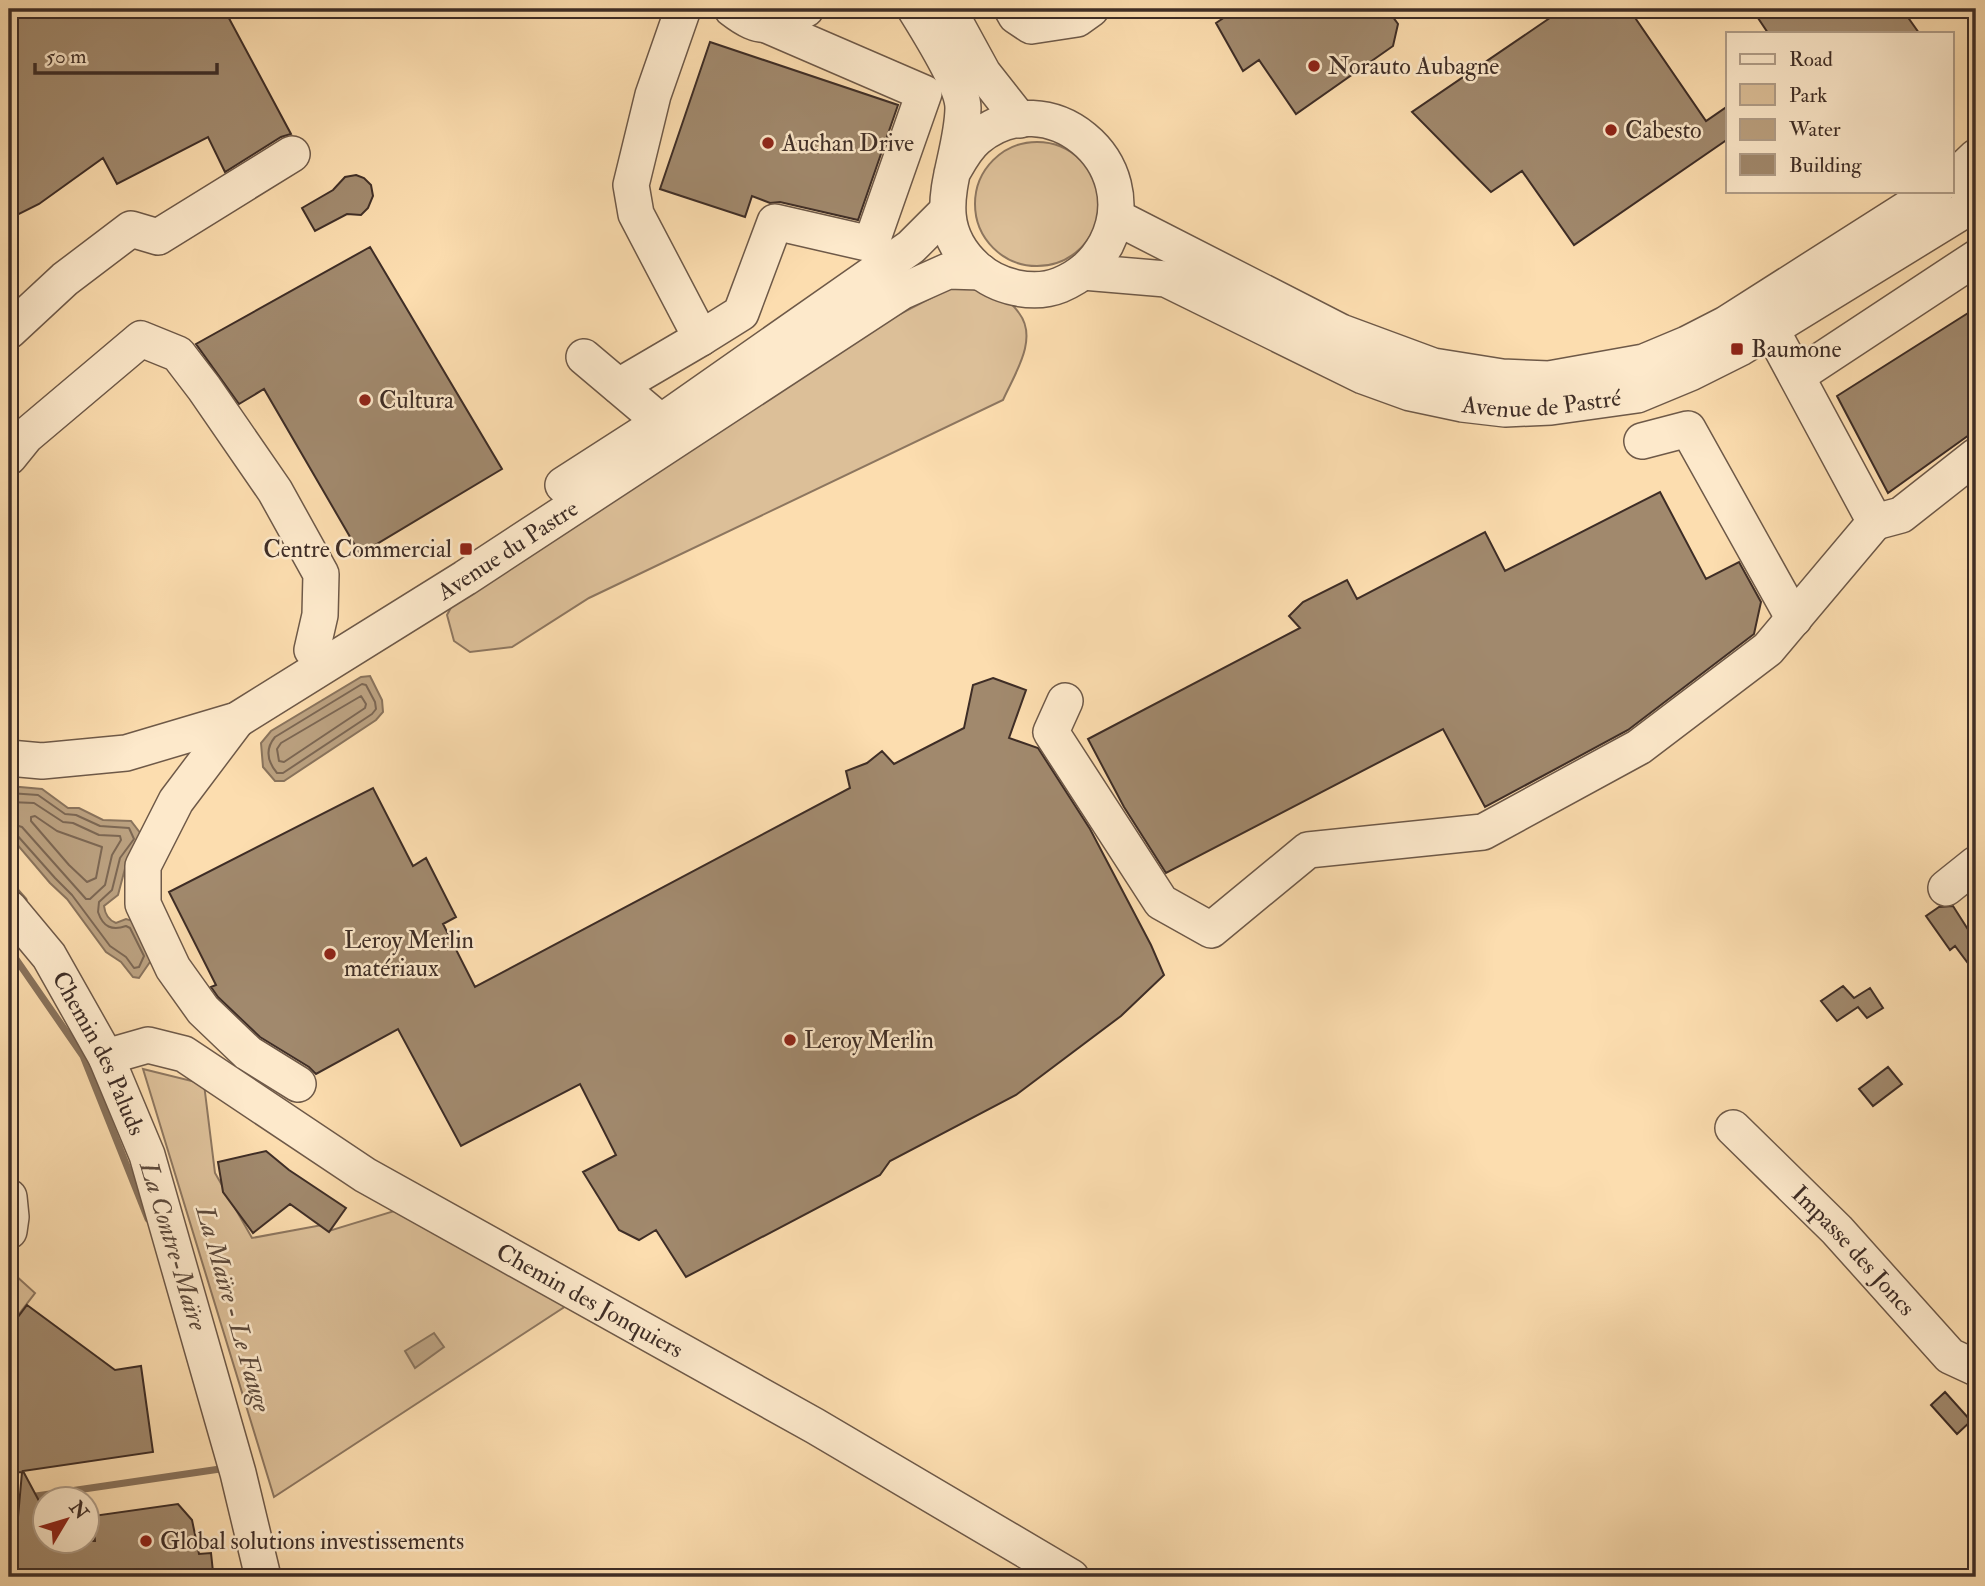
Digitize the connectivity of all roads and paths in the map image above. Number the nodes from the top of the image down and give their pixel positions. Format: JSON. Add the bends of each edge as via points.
{"nodes":[{"id":1,"x":683,"y":9,"type":"edge"},
{"id":2,"x":732,"y":9,"type":"edge"},
{"id":3,"x":806,"y":9,"type":"edge"},
{"id":4,"x":915,"y":9,"type":"edge"},
{"id":5,"x":948,"y":9,"type":"edge"},
{"id":6,"x":1012,"y":9,"type":"edge"},
{"id":7,"x":1091,"y":9,"type":"edge"},
{"id":8,"x":769,"y":26,"type":"junction"},
{"id":9,"x":1020,"y":120,"type":"junction"},
{"id":10,"x":292,"y":154,"type":"dead end"},
{"id":11,"x":1976,"y":157,"type":"edge"},
{"id":12,"x":952,"y":173,"type":"junction"},
{"id":13,"x":1954,"y":178,"type":"edge"},
{"id":14,"x":1933,"y":192,"type":"edge"},
{"id":15,"x":1976,"y":203,"type":"edge"},
{"id":16,"x":947,"y":211,"type":"junction"},
{"id":17,"x":1116,"y":217,"type":"junction"},
{"id":18,"x":1976,"y":258,"type":"edge"},
{"id":19,"x":981,"y":272,"type":"junction"},
{"id":20,"x":1083,"y":272,"type":"junction"},
{"id":21,"x":1771,"y":329,"type":"junction"},
{"id":22,"x":9,"y":331,"type":"edge"},
{"id":23,"x":701,"y":338,"type":"junction"},
{"id":24,"x":1797,"y":376,"type":"junction"},
{"id":25,"x":619,"y":386,"type":"junction"},
{"id":26,"x":672,"y":414,"type":"junction"},
{"id":27,"x":1642,"y":441,"type":"dead end"},
{"id":28,"x":620,"y":448,"type":"junction"},
{"id":29,"x":1976,"y":456,"type":"edge"},
{"id":30,"x":9,"y":457,"type":"edge"},
{"id":31,"x":1875,"y":522,"type":"junction"},
{"id":32,"x":1794,"y":619,"type":"junction"},
{"id":33,"x":312,"y":650,"type":"junction"},
{"id":34,"x":1065,"y":701,"type":"dead end"},
{"id":35,"x":237,"y":720,"type":"junction"},
{"id":36,"x":9,"y":736,"type":"edge"},
{"id":37,"x":9,"y":758,"type":"edge"},
{"id":38,"x":1976,"y":864,"type":"edge"},
{"id":39,"x":1946,"y":888,"type":"dead end"},
{"id":40,"x":9,"y":908,"type":"edge"},
{"id":41,"x":106,"y":1057,"type":"junction"},
{"id":42,"x":298,"y":1084,"type":"dead end"},
{"id":43,"x":1733,"y":1128,"type":"dead end"},
{"id":44,"x":9,"y":1197,"type":"edge"},
{"id":45,"x":9,"y":1231,"type":"edge"},
{"id":46,"x":1976,"y":1367,"type":"edge"},
{"id":47,"x":263,"y":1577,"type":"edge"},
{"id":48,"x":1071,"y":1577,"type":"edge"}],
"edges":[{"from":1,"to":23,"type":"street","via":[[653,95],[631,185],[636,214]]},
{"from":2,"to":8,"type":"street","via":[[750,22]]},
{"from":3,"to":8,"type":"street"},
{"from":4,"to":12,"type":"street","via":[[943,53],[964,106]]},
{"from":5,"to":9,"type":"street","via":[[983,73]]},
{"from":6,"to":7,"type":"street","via":[[1031,26],[1077,19]]},
{"from":8,"to":23,"type":"street","via":[[924,93],[872,244],[775,222],[741,313]]},
{"from":9,"to":12,"type":"street","via":[[977,138]]},
{"from":9,"to":17,"type":"street","via":[[1062,125],[1090,143],[1101,155],[1114,186]]},
{"from":10,"to":22,"type":"street","via":[[158,237],[131,229],[65,279]]},
{"from":11,"to":13,"type":"street"},
{"from":12,"to":16,"type":"street"},
{"from":14,"to":17,"type":"street","name":"Avenue de Pastré","via":[[1829,261],[1687,344],[1644,362],[1549,379],[1433,366],[1340,332]]},
{"from":15,"to":21,"type":"street","name":"Avenue de Pastré"},
{"from":16,"to":19,"type":"street","via":[[961,251]]},
{"from":16,"to":26,"type":"street","name":"Avenue du Pastre","via":[[911,247]]},
{"from":17,"to":20,"type":"street","via":[[1100,254]]},
{"from":18,"to":24,"type":"street"},
{"from":19,"to":20,"type":"street","via":[[1001,284],[1029,290],[1053,288]]},
{"from":19,"to":35,"type":"street","name":"Avenue du Pastre","via":[[948,271],[901,292],[493,561]]},
{"from":20,"to":21,"type":"street","name":"Avenue de Pastré","via":[[1166,279],[1363,376],[1410,393],[1506,409],[1637,395],[1690,373]]},
{"from":21,"to":24,"type":"street"},
{"from":23,"to":25,"type":"street"},
{"from":23,"to":26,"type":"street"},
{"from":24,"to":31,"type":"street"},
{"from":25,"to":26,"type":"street"},
{"from":25,"to":28,"type":"street","via":[[584,357],[606,393],[617,422]]},
{"from":26,"to":28,"type":"street","name":"Avenue du Pastre"},
{"from":27,"to":32,"type":"street","via":[[1688,429]]},
{"from":28,"to":33,"type":"street","name":"Avenue du Pastre"},
{"from":29,"to":31,"type":"street","via":[[1901,515]]},
{"from":30,"to":33,"type":"street","via":[[26,436],[141,339],[178,354],[275,491],[321,574],[320,615]]},
{"from":31,"to":32,"type":"street"},
{"from":32,"to":34,"type":"street","via":[[1768,649],[1639,747],[1483,832],[1308,850],[1211,930],[1161,902],[1051,732]]},
{"from":33,"to":36,"type":"street","name":"Avenue du Pastre","via":[[239,694],[140,728],[78,736]]},
{"from":35,"to":37,"type":"street","name":"Avenue du Pastre","via":[[126,753],[42,761]]},
{"from":35,"to":42,"type":"street","via":[[176,800],[159,833],[143,866],[144,904],[173,968],[203,1010],[248,1053]]},
{"from":38,"to":39,"type":"street"},
{"from":40,"to":41,"type":"street","name":"Chemin des Paluds","via":[[49,956]]},
{"from":41,"to":47,"type":"street","name":"Chemin des Paluds","via":[[147,1155]]},
{"from":41,"to":48,"type":"street","name":"Chemin des Jonquiers","via":[[148,1045],[184,1055],[365,1175],[815,1426]]},
{"from":43,"to":46,"type":"street","name":"Impasse des Joncs","via":[[1837,1230],[1950,1356]]},
{"from":44,"to":45,"type":"street"}]}
